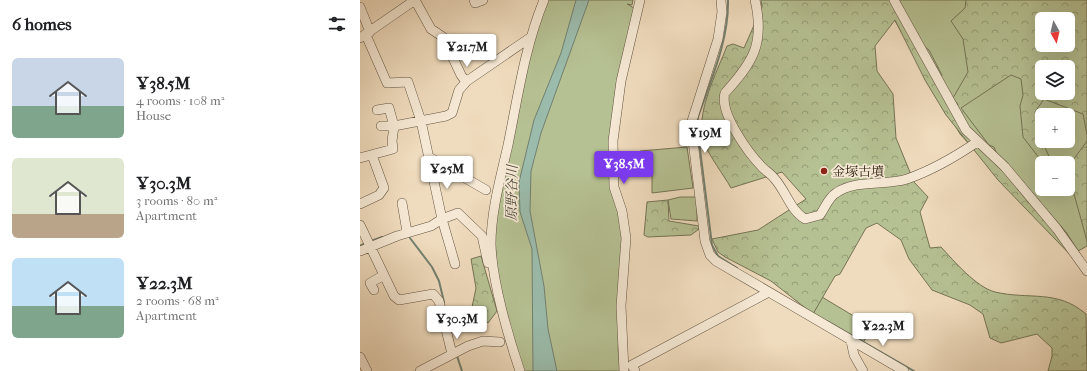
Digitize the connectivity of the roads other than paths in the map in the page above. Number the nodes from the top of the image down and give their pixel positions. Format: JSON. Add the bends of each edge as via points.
{"nodes":[{"id":1,"x":415,"y":0,"type":"edge"},
{"id":2,"x":474,"y":0,"type":"edge"},
{"id":3,"x":483,"y":0,"type":"edge"},
{"id":4,"x":540,"y":0,"type":"edge"},
{"id":5,"x":544,"y":0,"type":"edge"},
{"id":6,"x":640,"y":0,"type":"edge"},
{"id":7,"x":721,"y":0,"type":"edge"},
{"id":8,"x":755,"y":0,"type":"edge"},
{"id":9,"x":894,"y":0,"type":"edge"},
{"id":10,"x":360,"y":7,"type":"edge"},
{"id":11,"x":538,"y":14,"type":"junction"},
{"id":12,"x":365,"y":35,"type":"edge"},
{"id":13,"x":531,"y":37,"type":"junction"},
{"id":14,"x":466,"y":82,"type":"junction"},
{"id":15,"x":377,"y":110,"type":"dead end"},
{"id":16,"x":421,"y":121,"type":"junction"},
{"id":17,"x":381,"y":126,"type":"dead end"},
{"id":18,"x":394,"y":126,"type":"junction"},
{"id":19,"x":977,"y":142,"type":"junction"},
{"id":20,"x":372,"y":155,"type":"junction"},
{"id":21,"x":429,"y":157,"type":"junction"},
{"id":22,"x":360,"y":158,"type":"edge"},
{"id":23,"x":486,"y":190,"type":"dead end"},
{"id":24,"x":402,"y":203,"type":"dead end"},
{"id":25,"x":360,"y":204,"type":"edge"},
{"id":26,"x":442,"y":219,"type":"junction"},
{"id":27,"x":360,"y":225,"type":"edge"},
{"id":28,"x":408,"y":232,"type":"junction"},
{"id":29,"x":370,"y":246,"type":"junction"},
{"id":30,"x":360,"y":251,"type":"edge"},
{"id":31,"x":455,"y":264,"type":"dead end"},
{"id":32,"x":1087,"y":271,"type":"edge"},
{"id":33,"x":384,"y":275,"type":"junction"},
{"id":34,"x":496,"y":278,"type":"junction"},
{"id":35,"x":374,"y":290,"type":"dead end"},
{"id":36,"x":768,"y":293,"type":"junction"},
{"id":37,"x":852,"y":341,"type":"junction"},
{"id":38,"x":500,"y":342,"type":"dead end"},
{"id":39,"x":452,"y":354,"type":"junction"},
{"id":40,"x":360,"y":358,"type":"edge"},
{"id":41,"x":367,"y":371,"type":"edge"},
{"id":42,"x":420,"y":371,"type":"edge"},
{"id":43,"x":520,"y":371,"type":"edge"},
{"id":44,"x":624,"y":371,"type":"edge"},
{"id":45,"x":635,"y":371,"type":"edge"},
{"id":46,"x":863,"y":371,"type":"edge"},
{"id":47,"x":904,"y":371,"type":"edge"}],
"edges":[{"from":1,"to":12,"type":"street"},
{"from":1,"to":14,"type":"street","via":[[431,29],[443,37]]},
{"from":2,"to":3,"type":"street","via":[[476,3]]},
{"from":4,"to":11,"type":"street"},
{"from":5,"to":11,"type":"street"},
{"from":6,"to":44,"type":"street","via":[[621,81],[613,140],[614,187],[622,211],[626,238],[621,306]]},
{"from":7,"to":36,"type":"street","via":[[718,38],[691,124],[705,242],[710,255],[716,261]]},
{"from":8,"to":19,"type":"street","via":[[759,24],[754,52],[745,70],[725,93],[725,107],[734,129],[747,149],[774,178],[797,214],[805,219],[820,215],[836,192],[849,187],[905,180],[922,174]]},
{"from":9,"to":19,"type":"street","via":[[954,110]]},
{"from":10,"to":12,"type":"street"},
{"from":11,"to":13,"type":"street"},
{"from":12,"to":16,"type":"street","via":[[387,83],[408,82]]},
{"from":13,"to":14,"type":"street"},
{"from":13,"to":34,"type":"street","via":[[493,224],[491,243]]},
{"from":14,"to":16,"type":"street","via":[[459,90],[452,113]]},
{"from":15,"to":18,"type":"street","via":[[389,108]]},
{"from":16,"to":18,"type":"street"},
{"from":16,"to":21,"type":"street"},
{"from":17,"to":18,"type":"street"},
{"from":18,"to":20,"type":"street","via":[[393,148]]},
{"from":19,"to":32,"type":"street","via":[[1006,167],[1057,229]]},
{"from":20,"to":22,"type":"street"},
{"from":20,"to":25,"type":"street","via":[[384,188],[379,195]]},
{"from":21,"to":23,"type":"street"},
{"from":21,"to":26,"type":"street"},
{"from":24,"to":28,"type":"street"},
{"from":26,"to":28,"type":"street","via":[[431,226]]},
{"from":26,"to":31,"type":"street"},
{"from":26,"to":34,"type":"street","via":[[458,213],[482,236],[489,270]]},
{"from":27,"to":29,"type":"street"},
{"from":28,"to":29,"type":"street"},
{"from":29,"to":30,"type":"street"},
{"from":29,"to":33,"type":"street"},
{"from":33,"to":35,"type":"street","via":[[370,284]]},
{"from":33,"to":39,"type":"street","via":[[394,296],[399,300],[433,294],[436,297]]},
{"from":34,"to":43,"type":"street"},
{"from":36,"to":37,"type":"street"},
{"from":36,"to":45,"type":"street","via":[[632,365]]},
{"from":37,"to":46,"type":"street","via":[[854,355]]},
{"from":37,"to":47,"type":"street"},
{"from":38,"to":39,"type":"street","via":[[483,341]]},
{"from":39,"to":42,"type":"street"},
{"from":40,"to":41,"type":"street"}]}
